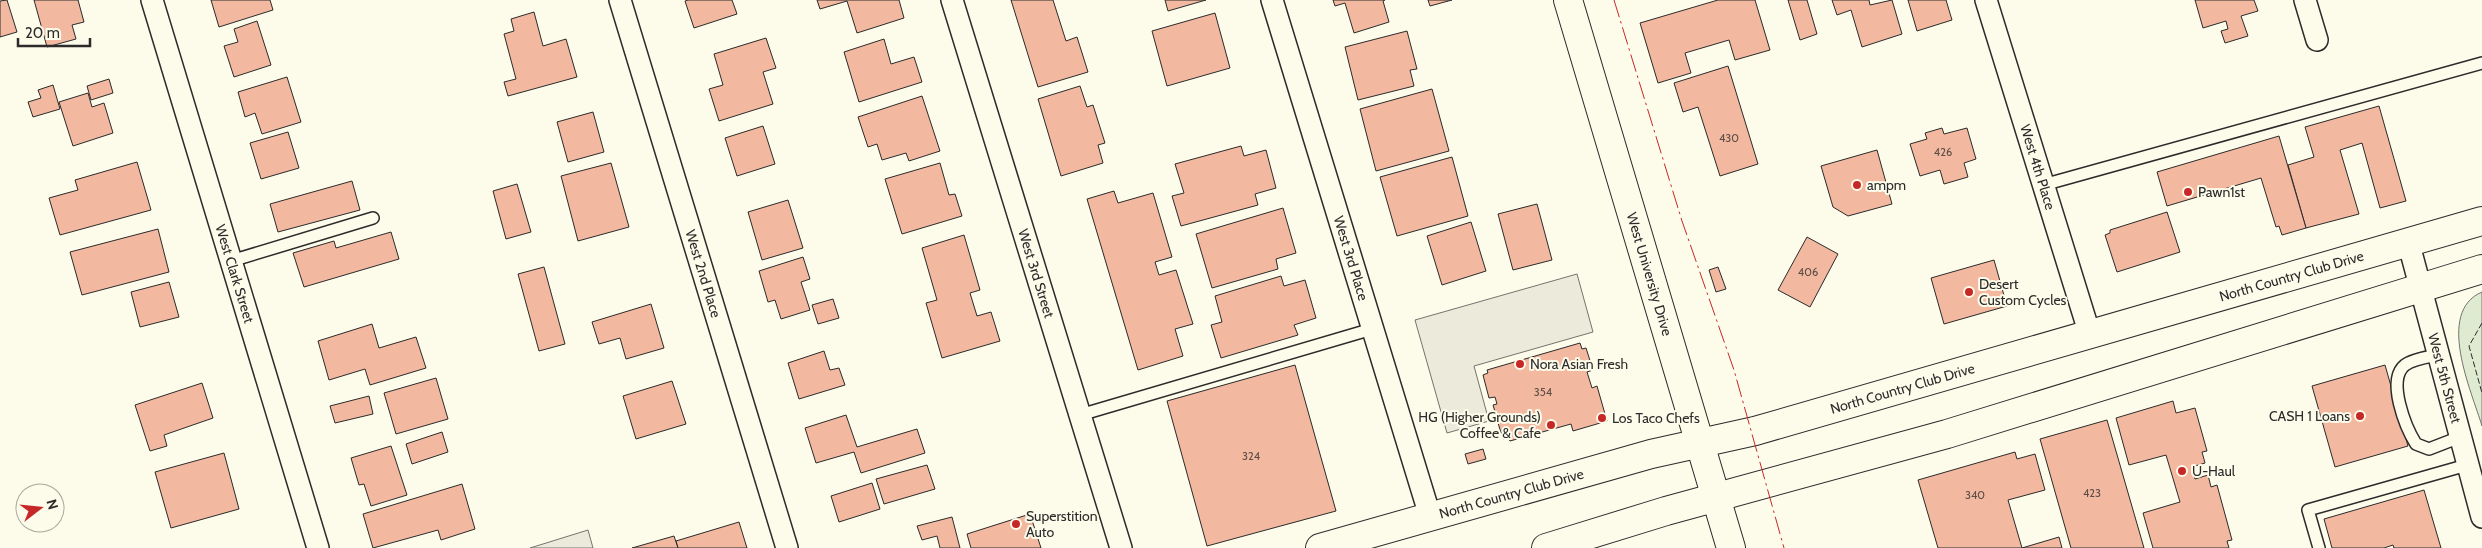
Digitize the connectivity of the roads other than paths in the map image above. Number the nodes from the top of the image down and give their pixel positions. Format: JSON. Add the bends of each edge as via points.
{"nodes":[{"id":1,"x":152,"y":0,"type":"edge"},
{"id":2,"x":620,"y":0,"type":"edge"},
{"id":3,"x":952,"y":0,"type":"edge"},
{"id":4,"x":1272,"y":0,"type":"edge"},
{"id":5,"x":1568,"y":0,"type":"edge"},
{"id":6,"x":1986,"y":0,"type":"edge"},
{"id":7,"x":2305,"y":0,"type":"edge"},
{"id":8,"x":2317,"y":40,"type":"dead end"},
{"id":9,"x":2482,"y":63,"type":"edge"},
{"id":10,"x":2043,"y":185,"type":"junction"},
{"id":11,"x":373,"y":218,"type":"dead end"},
{"id":12,"x":2482,"y":220,"type":"edge"},
{"id":13,"x":2408,"y":241,"type":"junction"},
{"id":14,"x":231,"y":261,"type":"junction"},
{"id":15,"x":2482,"y":269,"type":"edge"},
{"id":16,"x":2422,"y":287,"type":"junction"},
{"id":17,"x":1372,"y":329,"type":"junction"},
{"id":18,"x":2090,"y":335,"type":"junction"},
{"id":19,"x":2438,"y":355,"type":"junction"},
{"id":20,"x":1080,"y":415,"type":"junction"},
{"id":21,"x":2460,"y":437,"type":"junction"},
{"id":22,"x":1702,"y":444,"type":"junction"},
{"id":23,"x":2467,"y":465,"type":"junction"},
{"id":24,"x":1717,"y":498,"type":"junction"},
{"id":25,"x":1430,"y":516,"type":"junction"},
{"id":26,"x":2482,"y":517,"type":"edge"},
{"id":27,"x":318,"y":548,"type":"edge"},
{"id":28,"x":787,"y":548,"type":"edge"},
{"id":29,"x":1121,"y":548,"type":"edge"},
{"id":30,"x":1320,"y":548,"type":"edge"},
{"id":31,"x":1546,"y":548,"type":"edge"},
{"id":32,"x":1731,"y":548,"type":"edge"},
{"id":33,"x":2319,"y":548,"type":"edge"}],
"edges":[{"from":1,"to":14,"type":"street","name":"West Clark Street"},
{"from":2,"to":28,"type":"street","name":"West 2nd Place"},
{"from":3,"to":20,"type":"street","name":"West 3rd Street"},
{"from":4,"to":17,"type":"street","name":"West 3rd Place"},
{"from":5,"to":22,"type":"main road","name":"West University Drive"},
{"from":6,"to":10,"type":"street","name":"West 4th Place"},
{"from":7,"to":8,"type":"street"},
{"from":9,"to":10,"type":"lane"},
{"from":10,"to":18,"type":"street","name":"West 4th Place"},
{"from":11,"to":14,"type":"lane"},
{"from":12,"to":13,"type":"main road","name":"North Country Club Drive"},
{"from":13,"to":16,"type":"street","name":"West 5th Street"},
{"from":13,"to":18,"type":"main road","name":"North Country Club Drive"},
{"from":14,"to":27,"type":"street","name":"West Clark Street"},
{"from":15,"to":16,"type":"main road"},
{"from":16,"to":19,"type":"street","name":"West 5th Street"},
{"from":16,"to":24,"type":"main road","via":[[1947,434]]},
{"from":17,"to":20,"type":"lane"},
{"from":17,"to":25,"type":"street","name":"West 3rd Place"},
{"from":18,"to":22,"type":"main road","name":"North Country Club Drive"},
{"from":19,"to":21,"type":"street","name":"West 5th Street"},
{"from":19,"to":21,"type":"lane","via":[[2400,369],[2396,390],[2407,430],[2416,444],[2430,448]]},
{"from":20,"to":29,"type":"street","name":"West 3rd Street"},
{"from":21,"to":23,"type":"street","name":"West 5th Street"},
{"from":22,"to":24,"type":"main road","name":"West University Drive"},
{"from":22,"to":25,"type":"main road","name":"North Country Club Drive","via":[[1651,454]]},
{"from":23,"to":26,"type":"street","name":"West 5th Street"},
{"from":23,"to":33,"type":"lane","via":[[2308,510]]},
{"from":24,"to":31,"type":"main road"},
{"from":24,"to":32,"type":"main road","name":"West University Drive"},
{"from":25,"to":30,"type":"main road","name":"North Country Club Drive"}]}
